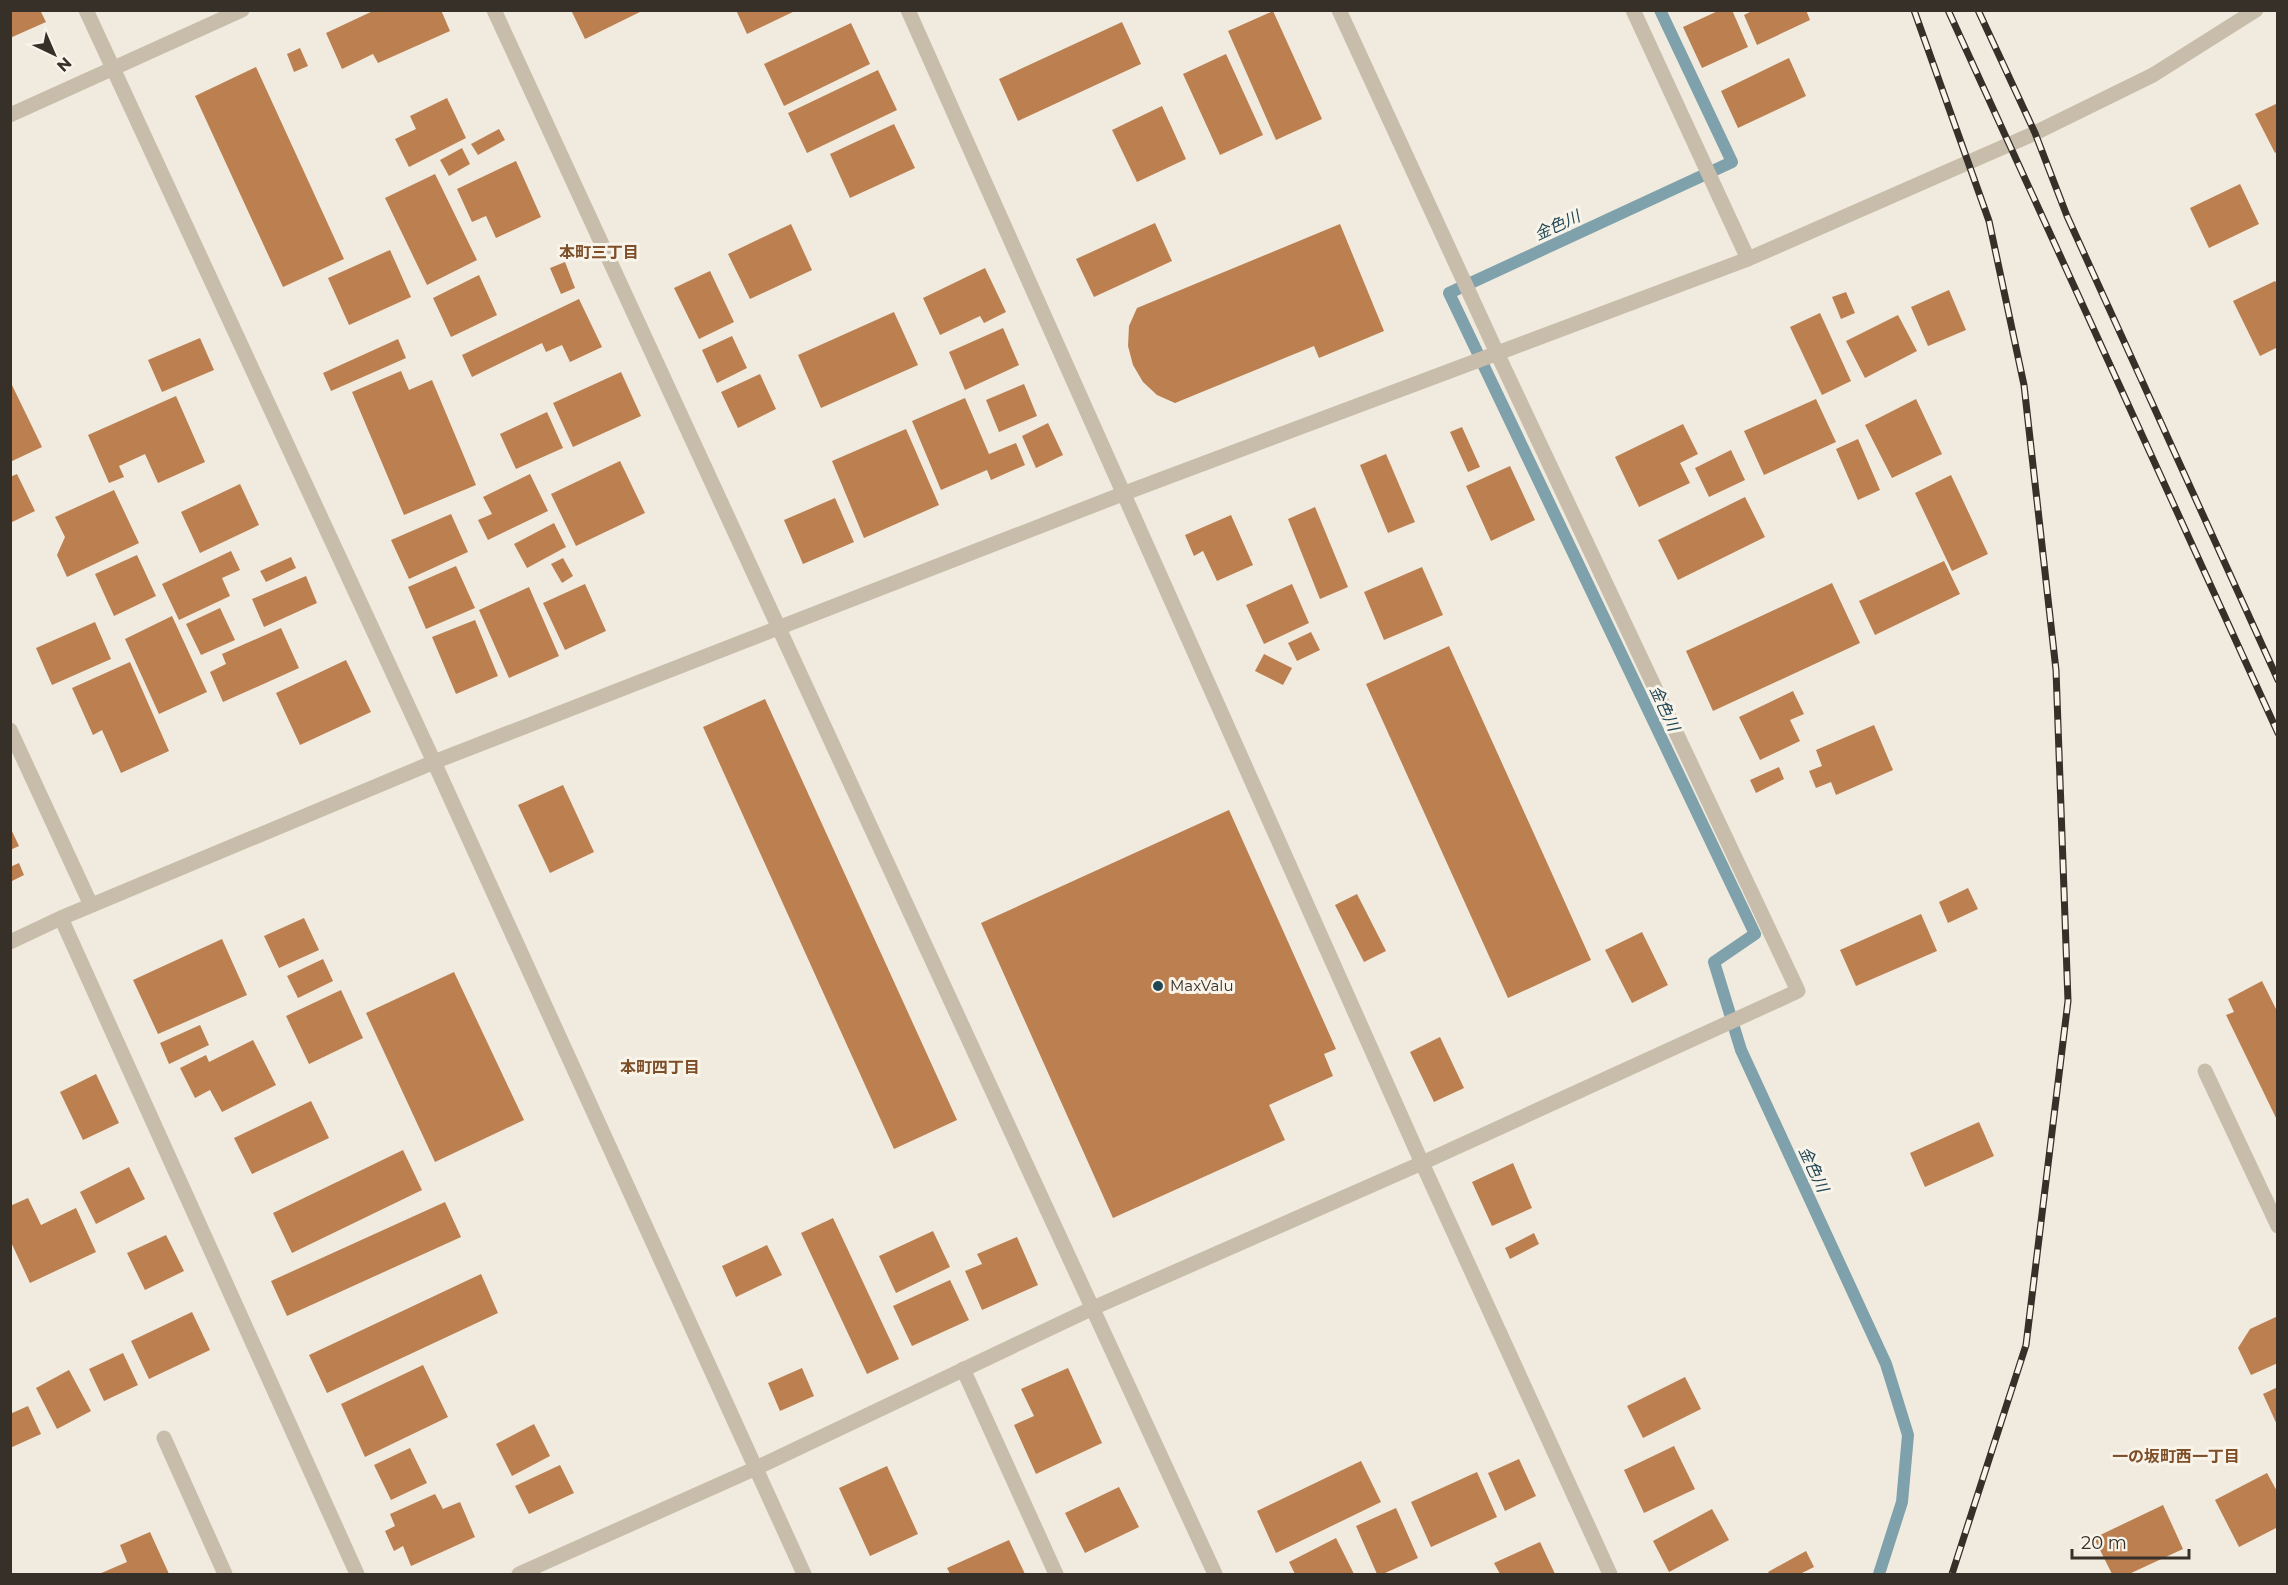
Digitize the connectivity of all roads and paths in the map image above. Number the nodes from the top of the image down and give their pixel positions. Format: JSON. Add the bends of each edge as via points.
{"nodes":[{"id":1,"x":87,"y":10,"type":"edge"},
{"id":2,"x":242,"y":10,"type":"edge"},
{"id":3,"x":494,"y":10,"type":"edge"},
{"id":4,"x":908,"y":10,"type":"edge"},
{"id":5,"x":1339,"y":10,"type":"edge"},
{"id":6,"x":1633,"y":10,"type":"edge"},
{"id":7,"x":2256,"y":10,"type":"edge"},
{"id":8,"x":113,"y":69,"type":"junction"},
{"id":9,"x":10,"y":115,"type":"edge"},
{"id":10,"x":1748,"y":259,"type":"junction"},
{"id":11,"x":1497,"y":353,"type":"junction"},
{"id":12,"x":1125,"y":493,"type":"junction"},
{"id":13,"x":778,"y":629,"type":"junction"},
{"id":14,"x":10,"y":730,"type":"edge"},
{"id":15,"x":434,"y":762,"type":"junction"},
{"id":16,"x":91,"y":905,"type":"junction"},
{"id":17,"x":61,"y":918,"type":"junction"},
{"id":18,"x":10,"y":942,"type":"edge"},
{"id":19,"x":2205,"y":1071,"type":"dead end"},
{"id":20,"x":1422,"y":1163,"type":"junction"},
{"id":21,"x":2277,"y":1226,"type":"edge"},
{"id":22,"x":1093,"y":1308,"type":"junction"},
{"id":23,"x":963,"y":1369,"type":"junction"},
{"id":24,"x":164,"y":1438,"type":"dead end"},
{"id":25,"x":754,"y":1469,"type":"junction"},
{"id":26,"x":225,"y":1575,"type":"edge"},
{"id":27,"x":357,"y":1575,"type":"edge"},
{"id":28,"x":519,"y":1575,"type":"edge"},
{"id":29,"x":804,"y":1575,"type":"edge"},
{"id":30,"x":1056,"y":1575,"type":"edge"},
{"id":31,"x":1215,"y":1575,"type":"edge"},
{"id":32,"x":1610,"y":1575,"type":"edge"}],
"edges":[{"from":1,"to":8,"type":"street"},
{"from":2,"to":8,"type":"street"},
{"from":3,"to":13,"type":"street"},
{"from":4,"to":12,"type":"street"},
{"from":5,"to":11,"type":"street"},
{"from":6,"to":10,"type":"street"},
{"from":7,"to":10,"type":"street","via":[[2153,75],[2035,133]]},
{"from":8,"to":9,"type":"street"},
{"from":8,"to":15,"type":"street"},
{"from":10,"to":11,"type":"street"},
{"from":11,"to":12,"type":"street"},
{"from":11,"to":20,"type":"street","via":[[1798,991]]},
{"from":12,"to":13,"type":"street"},
{"from":12,"to":20,"type":"street"},
{"from":13,"to":15,"type":"street"},
{"from":13,"to":22,"type":"street"},
{"from":14,"to":16,"type":"street"},
{"from":15,"to":16,"type":"street"},
{"from":15,"to":25,"type":"street"},
{"from":16,"to":17,"type":"street"},
{"from":17,"to":18,"type":"street"},
{"from":17,"to":27,"type":"street"},
{"from":19,"to":21,"type":"street"},
{"from":20,"to":22,"type":"street"},
{"from":20,"to":32,"type":"street"},
{"from":22,"to":23,"type":"street"},
{"from":22,"to":31,"type":"street"},
{"from":23,"to":25,"type":"street"},
{"from":23,"to":30,"type":"street"},
{"from":24,"to":26,"type":"street"},
{"from":25,"to":28,"type":"street"},
{"from":25,"to":29,"type":"street"}]}
